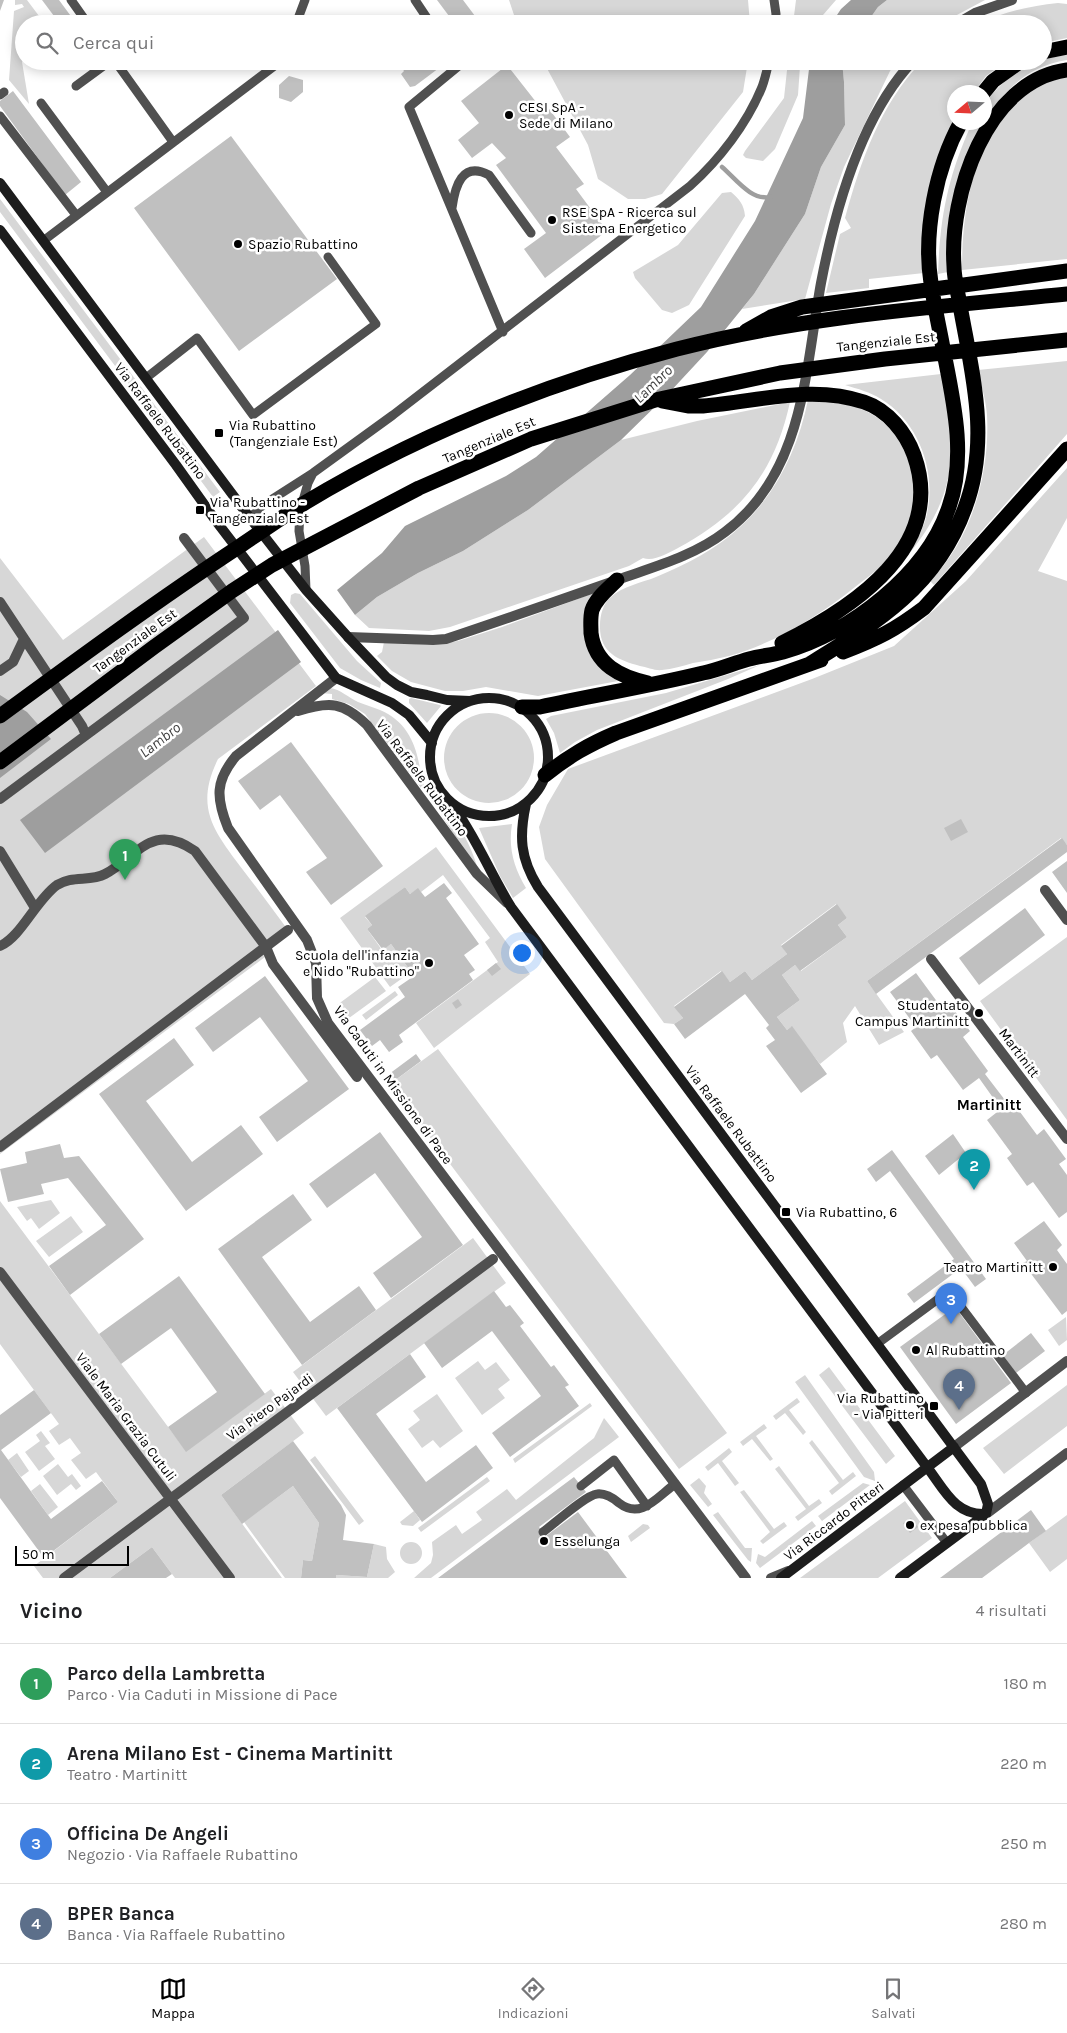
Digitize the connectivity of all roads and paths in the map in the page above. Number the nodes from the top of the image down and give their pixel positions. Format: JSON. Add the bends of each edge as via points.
{"nodes":[{"id":1,"x":71,"y":0,"type":"edge"},
{"id":2,"x":305,"y":0,"type":"edge"},
{"id":3,"x":415,"y":0,"type":"edge"},
{"id":4,"x":774,"y":0,"type":"edge"},
{"id":5,"x":1012,"y":0,"type":"edge"},
{"id":6,"x":82,"y":15,"type":"edge"},
{"id":7,"x":299,"y":15,"type":"edge"},
{"id":8,"x":425,"y":15,"type":"edge"},
{"id":9,"x":775,"y":15,"type":"edge"},
{"id":10,"x":973,"y":15,"type":"edge"},
{"id":11,"x":1067,"y":47,"type":"edge"},
{"id":12,"x":1052,"y":50,"type":"edge"},
{"id":13,"x":98,"y":70,"type":"edge"},
{"id":14,"x":122,"y":70,"type":"edge"},
{"id":15,"x":269,"y":70,"type":"edge"},
{"id":16,"x":454,"y":70,"type":"edge"},
{"id":17,"x":767,"y":70,"type":"edge"},
{"id":18,"x":906,"y":70,"type":"edge"},
{"id":19,"x":1008,"y":70,"type":"edge"},
{"id":20,"x":1067,"y":70,"type":"edge"},
{"id":21,"x":990,"y":85,"type":"edge"},
{"id":22,"x":76,"y":86,"type":"dead end"},
{"id":23,"x":41,"y":103,"type":"dead end"},
{"id":24,"x":0,"y":116,"type":"edge"},
{"id":25,"x":957,"y":130,"type":"edge"},
{"id":26,"x":174,"y":142,"type":"junction"},
{"id":27,"x":0,"y":183,"type":"edge"},
{"id":28,"x":107,"y":192,"type":"junction"},
{"id":29,"x":452,"y":210,"type":"junction"},
{"id":30,"x":76,"y":215,"type":"junction"},
{"id":31,"x":0,"y":230,"type":"edge"},
{"id":32,"x":531,"y":233,"type":"dead end"},
{"id":33,"x":43,"y":241,"type":"junction"},
{"id":34,"x":328,"y":257,"type":"dead end"},
{"id":35,"x":1067,"y":271,"type":"edge"},
{"id":36,"x":1067,"y":294,"type":"edge"},
{"id":37,"x":503,"y":332,"type":"junction"},
{"id":38,"x":739,"y":336,"type":"junction"},
{"id":39,"x":1067,"y":340,"type":"edge"},
{"id":40,"x":146,"y":378,"type":"junction"},
{"id":41,"x":655,"y":400,"type":"junction"},
{"id":42,"x":1067,"y":449,"type":"edge"},
{"id":43,"x":313,"y":473,"type":"junction"},
{"id":44,"x":250,"y":518,"type":"junction"},
{"id":45,"x":184,"y":538,"type":"dead end"},
{"id":46,"x":617,"y":580,"type":"junction"},
{"id":47,"x":306,"y":590,"type":"junction"},
{"id":48,"x":0,"y":602,"type":"edge"},
{"id":49,"x":348,"y":637,"type":"junction"},
{"id":50,"x":24,"y":640,"type":"junction"},
{"id":51,"x":751,"y":658,"type":"junction"},
{"id":52,"x":812,"y":663,"type":"junction"},
{"id":53,"x":0,"y":671,"type":"edge"},
{"id":54,"x":336,"y":678,"type":"junction"},
{"id":55,"x":652,"y":684,"type":"junction"},
{"id":56,"x":470,"y":701,"type":"junction"},
{"id":57,"x":522,"y":706,"type":"junction"},
{"id":58,"x":292,"y":713,"type":"junction"},
{"id":59,"x":0,"y":716,"type":"edge"},
{"id":60,"x":86,"y":735,"type":"junction"},
{"id":61,"x":432,"y":743,"type":"junction"},
{"id":62,"x":0,"y":762,"type":"edge"},
{"id":63,"x":545,"y":775,"type":"junction"},
{"id":64,"x":0,"y":799,"type":"edge"},
{"id":65,"x":451,"y":803,"type":"junction"},
{"id":66,"x":526,"y":804,"type":"junction"},
{"id":67,"x":0,"y":851,"type":"edge"},
{"id":68,"x":1045,"y":890,"type":"dead end"},
{"id":69,"x":511,"y":907,"type":"junction"},
{"id":70,"x":35,"y":908,"type":"junction"},
{"id":71,"x":1067,"y":920,"type":"edge"},
{"id":72,"x":288,"y":930,"type":"dead end"},
{"id":73,"x":0,"y":946,"type":"edge"},
{"id":74,"x":266,"y":948,"type":"junction"},
{"id":75,"x":931,"y":959,"type":"dead end"},
{"id":76,"x":357,"y":1077,"type":"dead end"},
{"id":77,"x":1067,"y":1139,"type":"edge"},
{"id":78,"x":0,"y":1147,"type":"edge"},
{"id":79,"x":493,"y":1259,"type":"dead end"},
{"id":80,"x":0,"y":1272,"type":"edge"},
{"id":81,"x":877,"y":1344,"type":"junction"},
{"id":82,"x":1067,"y":1361,"type":"edge"},
{"id":83,"x":1026,"y":1393,"type":"junction"},
{"id":84,"x":954,"y":1447,"type":"junction"},
{"id":85,"x":1067,"y":1453,"type":"edge"},
{"id":86,"x":927,"y":1467,"type":"junction"},
{"id":87,"x":675,"y":1484,"type":"junction"},
{"id":88,"x":903,"y":1485,"type":"junction"},
{"id":89,"x":581,"y":1486,"type":"dead end"},
{"id":90,"x":170,"y":1498,"type":"junction"},
{"id":91,"x":647,"y":1506,"type":"junction"},
{"id":92,"x":986,"y":1514,"type":"junction"},
{"id":93,"x":543,"y":1532,"type":"dead end"},
{"id":94,"x":947,"y":1543,"type":"junction"},
{"id":95,"x":792,"y":1570,"type":"junction"},
{"id":96,"x":743,"y":1576,"type":"edge"},
{"id":97,"x":64,"y":1578,"type":"edge"},
{"id":98,"x":230,"y":1578,"type":"edge"},
{"id":99,"x":756,"y":1578,"type":"edge"},
{"id":100,"x":771,"y":1578,"type":"edge"},
{"id":101,"x":781,"y":1578,"type":"edge"},
{"id":102,"x":900,"y":1578,"type":"edge"}],
"edges":[{"from":1,"to":6,"type":"lane"},
{"from":2,"to":7,"type":"lane"},
{"from":3,"to":8,"type":"lane"},
{"from":4,"to":9,"type":"lane"},
{"from":5,"to":10,"type":"street"},
{"from":11,"to":12,"type":"highway"},
{"from":13,"to":22,"type":"lane"},
{"from":14,"to":26,"type":"lane"},
{"from":15,"to":26,"type":"lane"},
{"from":16,"to":29,"type":"lane","via":[[409,108]]},
{"from":17,"to":37,"type":"lane","via":[[762,87],[742,125],[708,170]]},
{"from":18,"to":46,"type":"street","via":[[886,97],[854,162],[822,280],[798,419],[787,450],[759,499],[724,533],[700,548]]},
{"from":19,"to":21,"type":"highway"},
{"from":20,"to":52,"type":"highway","via":[[1036,79],[1014,95],[997,114],[969,171],[955,224],[954,266],[978,410],[979,434],[966,508],[950,542],[930,572],[902,602],[870,627]]},
{"from":23,"to":28,"type":"lane"},
{"from":24,"to":30,"type":"lane"},
{"from":25,"to":51,"type":"highway","via":[[941,170],[929,245],[930,281],[957,432],[956,472],[950,506],[937,535],[917,564],[869,608],[818,638],[783,652]]},
{"from":26,"to":28,"type":"lane"},
{"from":27,"to":33,"type":"street","name":"Via Raffaele Rubattino"},
{"from":28,"to":30,"type":"lane"},
{"from":29,"to":32,"type":"lane","via":[[455,188],[462,176],[481,171],[489,175]]},
{"from":29,"to":37,"type":"lane"},
{"from":30,"to":33,"type":"lane"},
{"from":31,"to":54,"type":"street","name":"Via Raffaele Rubattino"},
{"from":33,"to":40,"type":"street","name":"Via Raffaele Rubattino"},
{"from":34,"to":40,"type":"lane","via":[[376,324],[253,415],[197,338]]},
{"from":35,"to":38,"type":"highway","via":[[802,308],[761,322]]},
{"from":36,"to":38,"type":"highway","name":"Tangenziale Est","via":[[872,315]]},
{"from":37,"to":43,"type":"lane"},
{"from":38,"to":59,"type":"highway","name":"Tangenziale Est","via":[[679,349],[568,382],[488,412],[407,448],[304,504],[136,616]]},
{"from":39,"to":41,"type":"highway","name":"Tangenziale Est","via":[[832,365],[752,378]]},
{"from":40,"to":44,"type":"street","name":"Via Raffaele Rubattino"},
{"from":41,"to":51,"type":"highway","via":[[703,406],[817,393],[865,402],[883,412],[910,444],[922,487],[915,530],[906,548],[891,567],[839,612]]},
{"from":41,"to":62,"type":"highway","name":"Tangenziale Est","via":[[530,439],[419,488],[272,566],[154,647]]},
{"from":42,"to":52,"type":"highway","via":[[924,608],[877,639]]},
{"from":43,"to":44,"type":"lane","via":[[263,505]]},
{"from":43,"to":47,"type":"lane","via":[[300,511],[299,531]]},
{"from":44,"to":47,"type":"street","name":"Via Raffaele Rubattino"},
{"from":45,"to":60,"type":"street","via":[[244,618]]},
{"from":46,"to":49,"type":"street","via":[[446,639]]},
{"from":46,"to":55,"type":"highway","via":[[600,596],[592,610],[592,643],[600,660],[614,671]]},
{"from":47,"to":49,"type":"street","name":"Via Raffaele Rubattino"},
{"from":48,"to":50,"type":"street"},
{"from":49,"to":56,"type":"street","name":"Via Raffaele Rubattino","via":[[386,677],[411,692],[446,700]]},
{"from":50,"to":53,"type":"street","via":[[13,662]]},
{"from":50,"to":60,"type":"street"},
{"from":51,"to":55,"type":"highway","via":[[705,673]]},
{"from":52,"to":63,"type":"highway","via":[[616,733],[586,746]]},
{"from":54,"to":58,"type":"street","name":"Via Caduti in Missione di Pace"},
{"from":54,"to":61,"type":"street","name":"Via Raffaele Rubattino","via":[[392,703],[409,715]]},
{"from":55,"to":57,"type":"highway","via":[[540,706]]},
{"from":56,"to":57,"type":"street","name":"Via Raffaele Rubattino","via":[[496,699]]},
{"from":56,"to":61,"type":"street","name":"Via Raffaele Rubattino","via":[[446,717]]},
{"from":57,"to":63,"type":"street","name":"Via Raffaele Rubattino","via":[[545,738],[548,759]]},
{"from":58,"to":69,"type":"street","name":"Via Raffaele Rubattino","via":[[329,705],[345,708],[356,715],[367,725],[477,874]]},
{"from":58,"to":87,"type":"street","name":"Via Caduti in Missione di Pace","via":[[236,756],[225,769],[219,797],[228,828],[308,940],[316,963],[317,998],[328,1023]]},
{"from":60,"to":64,"type":"street"},
{"from":61,"to":65,"type":"street","name":"Via Raffaele Rubattino","via":[[432,772]]},
{"from":63,"to":66,"type":"street","name":"Via Raffaele Rubattino"},
{"from":65,"to":66,"type":"street","name":"Via Raffaele Rubattino","via":[[470,814],[492,816]]},
{"from":65,"to":69,"type":"street","name":"Via Raffaele Rubattino","via":[[471,832]]},
{"from":66,"to":81,"type":"street","name":"Via Raffaele Rubattino","via":[[521,826],[524,859],[538,887]]},
{"from":67,"to":70,"type":"street"},
{"from":68,"to":71,"type":"street"},
{"from":69,"to":86,"type":"street","name":"Via Raffaele Rubattino"},
{"from":70,"to":73,"type":"street","via":[[12,938]]},
{"from":70,"to":74,"type":"street","via":[[57,886],[68,880],[104,875],[140,847],[161,840],[174,840],[195,851]]},
{"from":72,"to":74,"type":"street"},
{"from":74,"to":76,"type":"street","via":[[273,964]]},
{"from":74,"to":78,"type":"street"},
{"from":75,"to":77,"type":"street","name":"Martinitt"},
{"from":79,"to":90,"type":"street","name":"Via Piero Pajardi"},
{"from":80,"to":90,"type":"street","name":"Viale Maria Grazia Cutuli"},
{"from":81,"to":83,"type":"lane","via":[[949,1291]]},
{"from":81,"to":84,"type":"street","name":"Via Raffaele Rubattino"},
{"from":82,"to":83,"type":"street"},
{"from":83,"to":84,"type":"street"},
{"from":84,"to":86,"type":"street","name":"Via Riccardo Pitteri"},
{"from":84,"to":92,"type":"street","name":"Via Raffaele Rubattino","via":[[986,1494]]},
{"from":85,"to":92,"type":"street"},
{"from":86,"to":88,"type":"street","name":"Via Riccardo Pitteri"},
{"from":86,"to":92,"type":"street","name":"Via Raffaele Rubattino","via":[[958,1507],[972,1514]]},
{"from":87,"to":91,"type":"lane"},
{"from":87,"to":96,"type":"street","name":"Via Caduti in Missione di Pace"},
{"from":88,"to":94,"type":"lane","name":"Via Riccardo Pitteri"},
{"from":88,"to":95,"type":"street","name":"Via Riccardo Pitteri"},
{"from":89,"to":91,"type":"lane","via":[[614,1460]]},
{"from":90,"to":97,"type":"street","name":"Via Piero Pajardi"},
{"from":90,"to":98,"type":"street","name":"Viale Maria Grazia Cutuli"},
{"from":91,"to":93,"type":"lane","via":[[630,1510],[613,1498],[597,1494]]},
{"from":92,"to":94,"type":"street"},
{"from":94,"to":102,"type":"street"},
{"from":95,"to":100,"type":"street"},
{"from":95,"to":101,"type":"street","name":"Via Riccardo Pitteri"},
{"from":96,"to":99,"type":"street","name":"Via Caduti in Missione di Pace"}]}
